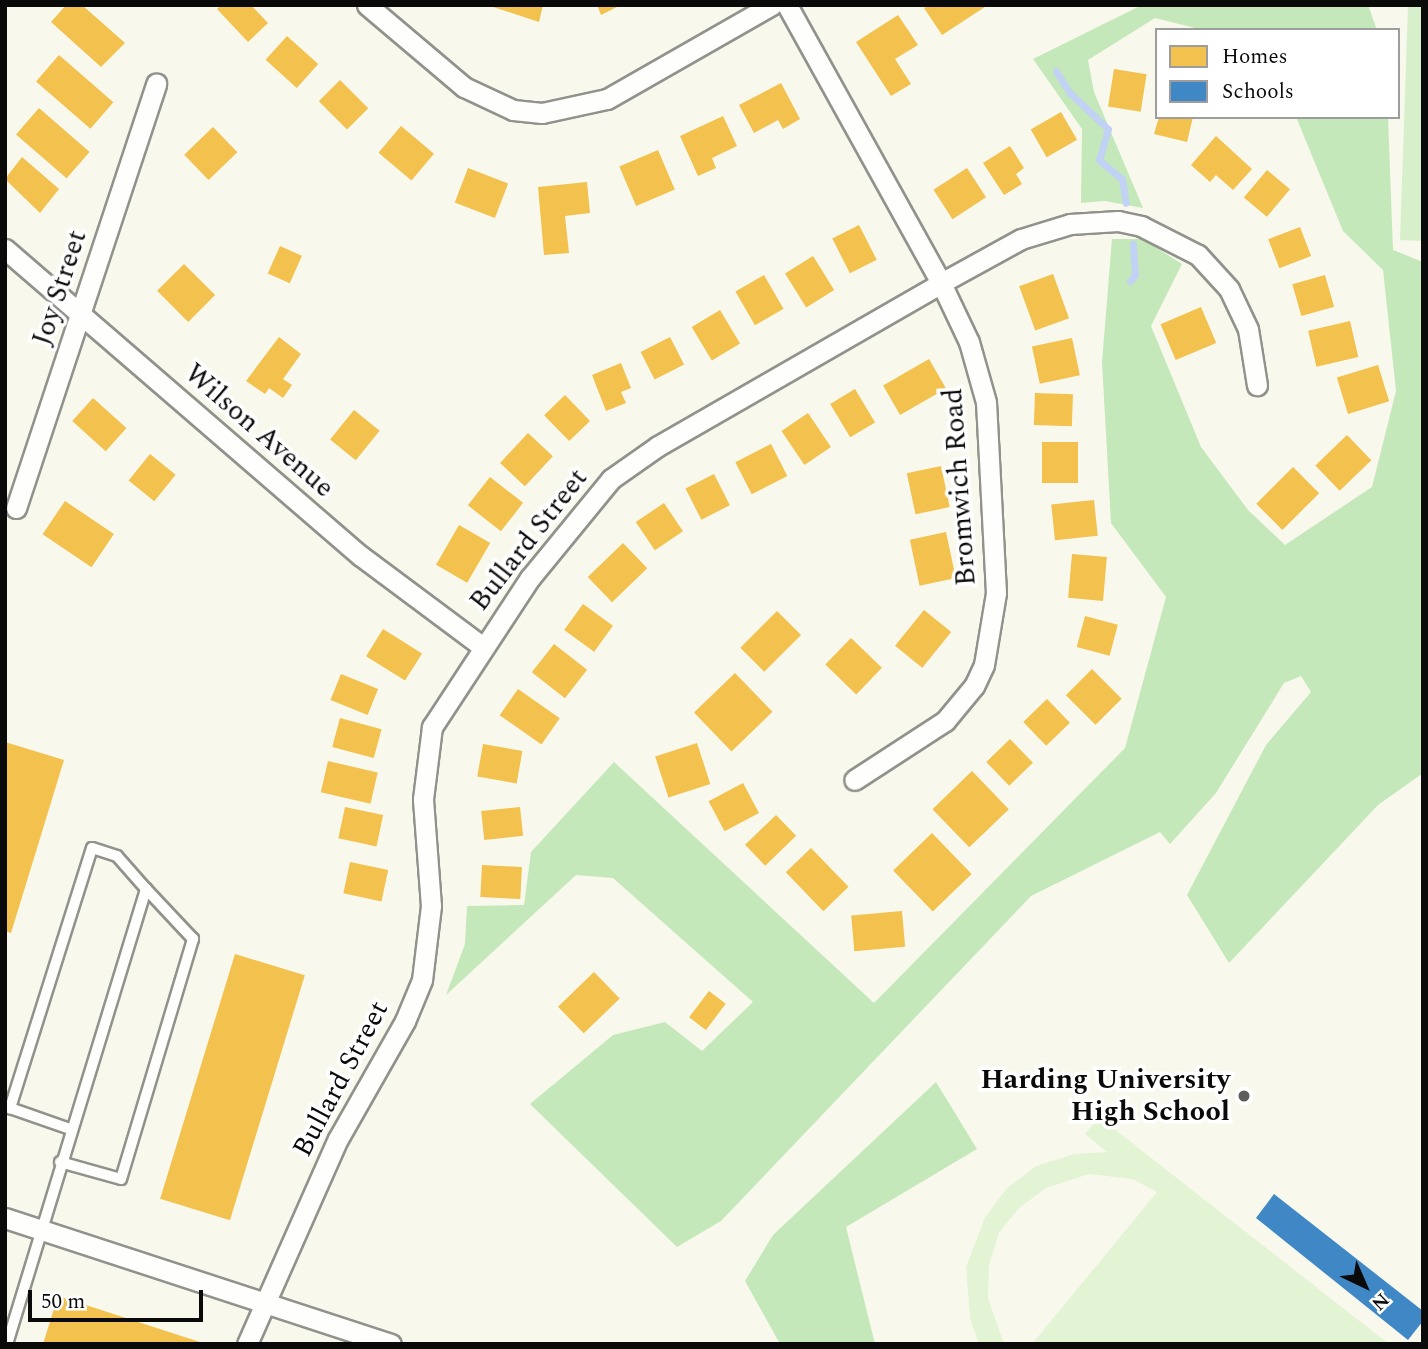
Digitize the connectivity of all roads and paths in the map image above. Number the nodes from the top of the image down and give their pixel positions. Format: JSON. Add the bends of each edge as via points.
{"nodes":[{"id":1,"x":368,"y":5,"type":"edge"},
{"id":2,"x":772,"y":5,"type":"edge"},
{"id":3,"x":787,"y":5,"type":"edge"},
{"id":4,"x":156,"y":84,"type":"dead end"},
{"id":5,"x":5,"y":249,"type":"edge"},
{"id":6,"x":941,"y":283,"type":"junction"},
{"id":7,"x":81,"y":315,"type":"junction"},
{"id":8,"x":1257,"y":385,"type":"dead end"},
{"id":9,"x":16,"y":508,"type":"dead end"},
{"id":10,"x":483,"y":647,"type":"junction"},
{"id":11,"x":854,"y":779,"type":"dead end"},
{"id":12,"x":146,"y":889,"type":"junction"},
{"id":13,"x":70,"y":1129,"type":"junction"},
{"id":14,"x":60,"y":1162,"type":"junction"},
{"id":15,"x":5,"y":1218,"type":"edge"},
{"id":16,"x":41,"y":1230,"type":"junction"},
{"id":17,"x":262,"y":1303,"type":"junction"},
{"id":18,"x":7,"y":1344,"type":"edge"},
{"id":19,"x":247,"y":1344,"type":"edge"},
{"id":20,"x":391,"y":1344,"type":"edge"}],
"edges":[{"from":1,"to":2,"type":"street","via":[[464,88],[513,110],[542,113],[607,99]]},
{"from":3,"to":6,"type":"street","name":"Bromwich Road"},
{"from":4,"to":7,"type":"street","name":"Joy Street"},
{"from":5,"to":7,"type":"street","name":"Wilson Avenue"},
{"from":6,"to":8,"type":"street","name":"Bullard Street","via":[[1045,230],[1118,221],[1141,226],[1198,255],[1229,289],[1248,329]]},
{"from":6,"to":10,"type":"street","name":"Bullard Street","via":[[658,446],[611,479],[530,578]]},
{"from":6,"to":11,"type":"street","name":"Bromwich Road","via":[[970,342],[986,402],[996,593],[991,642],[974,686],[945,722]]},
{"from":7,"to":9,"type":"street","name":"Joy Street"},
{"from":7,"to":10,"type":"street","name":"Wilson Avenue","via":[[361,556]]},
{"from":10,"to":17,"type":"street","name":"Bullard Street","via":[[432,727],[426,752],[423,799],[431,906],[422,980],[405,1021],[338,1139]]},
{"from":12,"to":13,"type":"lane"},
{"from":12,"to":13,"type":"lane","via":[[117,856],[92,848],[10,1108]]},
{"from":12,"to":14,"type":"lane","via":[[193,939],[121,1179]]},
{"from":13,"to":14,"type":"lane"},
{"from":14,"to":16,"type":"lane"},
{"from":15,"to":16,"type":"street"},
{"from":16,"to":17,"type":"street"},
{"from":16,"to":18,"type":"lane"},
{"from":17,"to":19,"type":"street","name":"Bullard Street"},
{"from":17,"to":20,"type":"street"}]}
